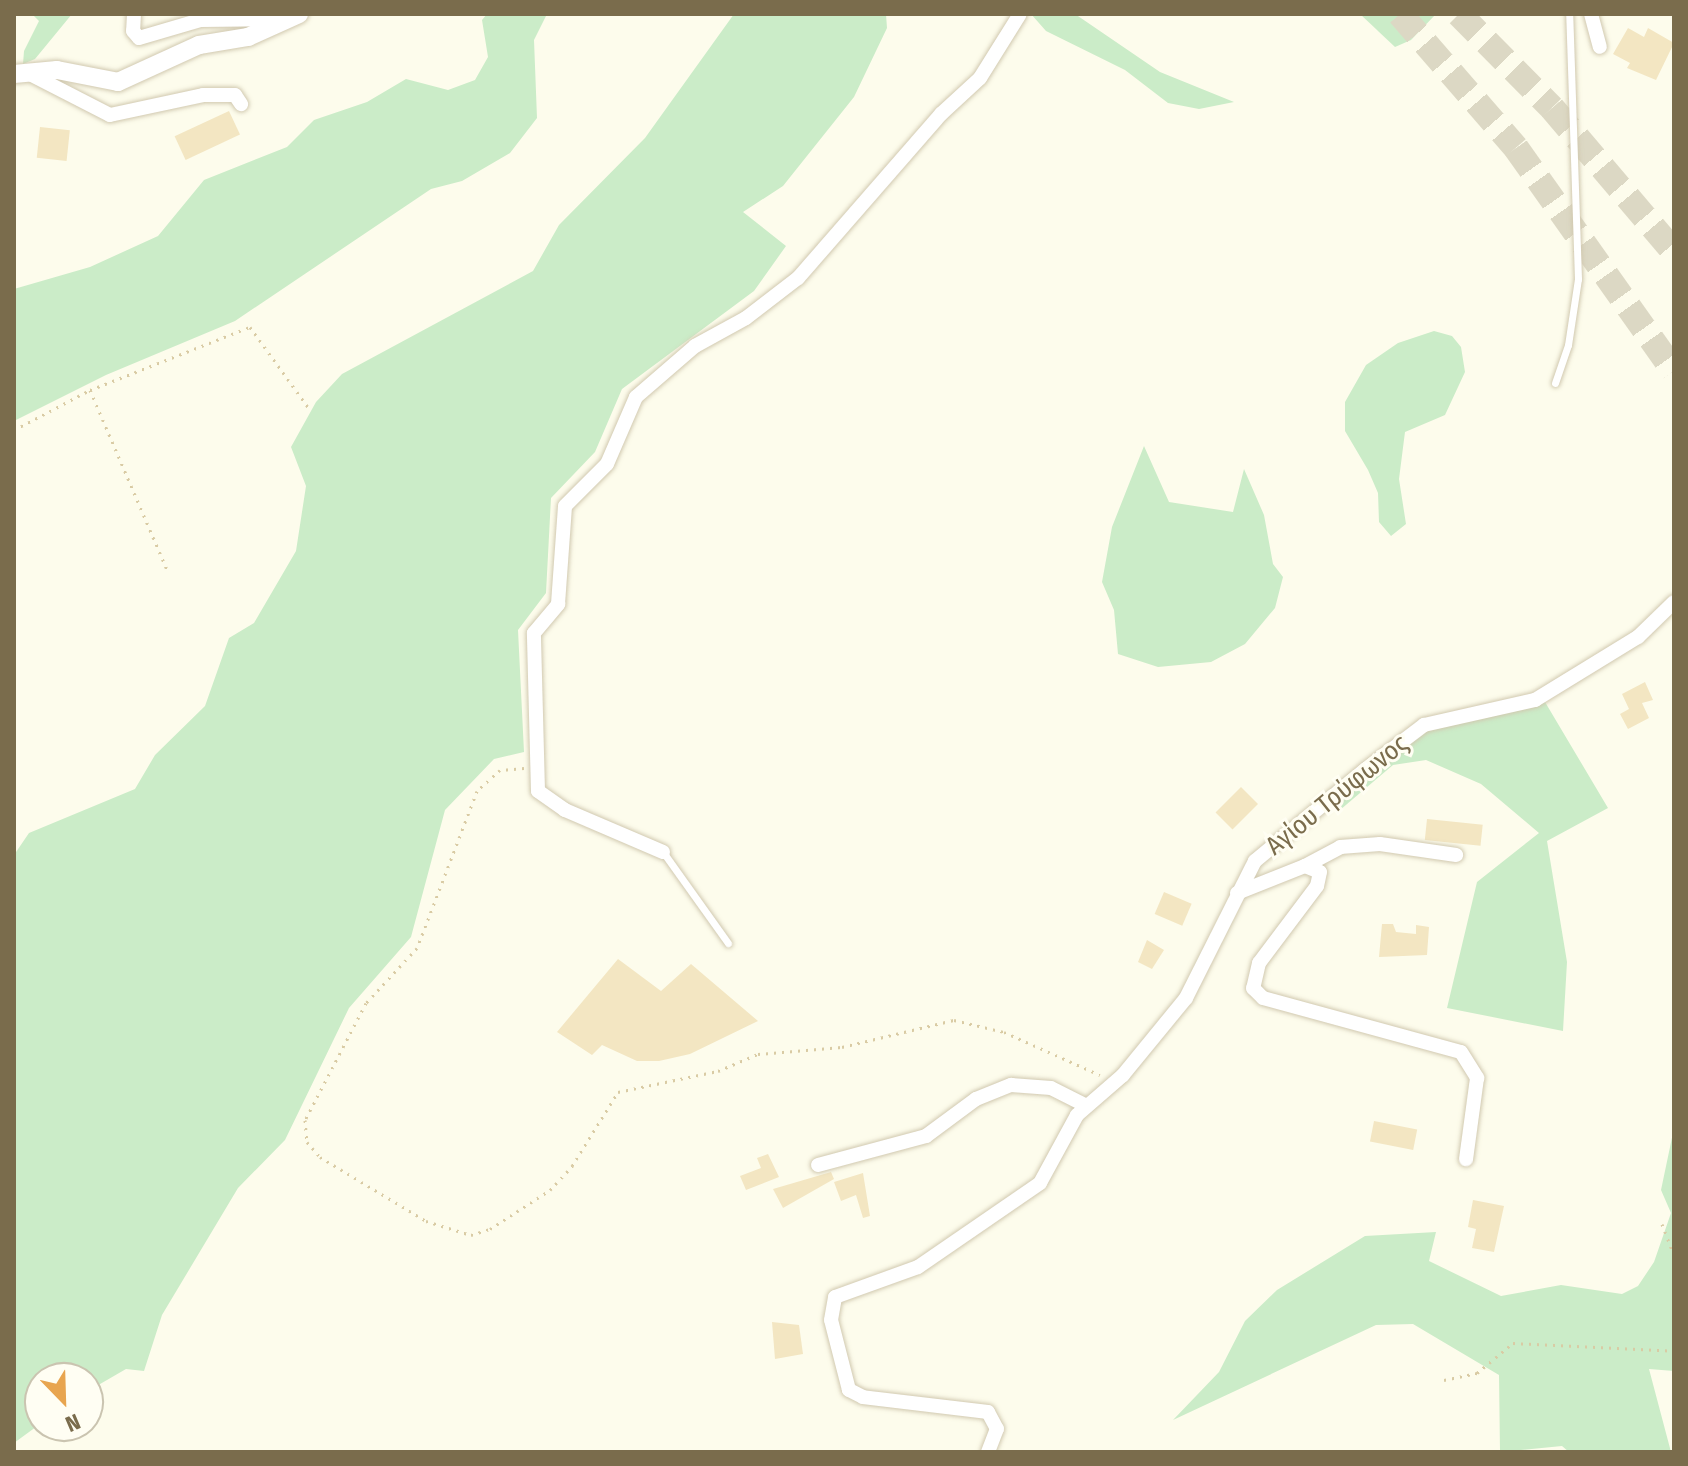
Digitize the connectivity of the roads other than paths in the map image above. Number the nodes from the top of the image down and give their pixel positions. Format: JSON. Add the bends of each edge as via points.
{"nodes":[{"id":1,"x":134,"y":14,"type":"edge"},
{"id":2,"x":1020,"y":14,"type":"edge"},
{"id":3,"x":1569,"y":14,"type":"edge"},
{"id":4,"x":1591,"y":14,"type":"edge"},
{"id":5,"x":294,"y":16,"type":"edge"},
{"id":6,"x":1600,"y":47,"type":"dead end"},
{"id":7,"x":19,"y":72,"type":"edge"},
{"id":8,"x":241,"y":104,"type":"dead end"},
{"id":9,"x":1555,"y":383,"type":"dead end"},
{"id":10,"x":1674,"y":602,"type":"edge"},
{"id":11,"x":663,"y":852,"type":"joint"},
{"id":12,"x":1456,"y":855,"type":"dead end"},
{"id":13,"x":1305,"y":866,"type":"junction"},
{"id":14,"x":1236,"y":893,"type":"junction"},
{"id":15,"x":728,"y":943,"type":"dead end"},
{"id":16,"x":1087,"y":1106,"type":"junction"},
{"id":17,"x":1466,"y":1159,"type":"dead end"},
{"id":18,"x":818,"y":1165,"type":"dead end"},
{"id":19,"x":988,"y":1452,"type":"edge"}],
"edges":[{"from":1,"to":5,"type":"street","via":[[133,31],[139,38],[200,20]]},
{"from":2,"to":11,"type":"street","via":[[985,72],[941,114],[798,278],[746,318],[695,346],[636,397],[607,464],[565,506],[558,604],[534,633],[538,791],[565,810]]},
{"from":3,"to":9,"type":"lane","via":[[1578,279],[1568,345]]},
{"from":4,"to":6,"type":"street"},
{"from":5,"to":7,"type":"street","via":[[248,37],[199,45],[118,82],[57,70]]},
{"from":7,"to":8,"type":"street","via":[[110,115],[203,95],[235,95]]},
{"from":10,"to":14,"type":"street","name":"Αγίου Τρύφωνος","via":[[1638,637],[1535,700],[1424,725],[1255,861]]},
{"from":11,"to":15,"type":"lane"},
{"from":12,"to":13,"type":"street","via":[[1380,844],[1340,847]]},
{"from":13,"to":14,"type":"street"},
{"from":13,"to":17,"type":"street","via":[[1320,872],[1317,886],[1259,963],[1251,980],[1254,992],[1461,1052],[1478,1085]]},
{"from":14,"to":16,"type":"street","name":"Αγίου Τρύφωνος","via":[[1193,988],[1116,1082]]},
{"from":16,"to":18,"type":"street","via":[[1051,1088],[1011,1085],[976,1099],[926,1136]]},
{"from":16,"to":19,"type":"street","name":"Αγίου Τρύφωνος","via":[[1068,1130],[1047,1175],[1027,1195],[918,1267],[843,1291],[831,1306],[843,1377],[852,1393],[988,1412],[997,1429]]}]}
